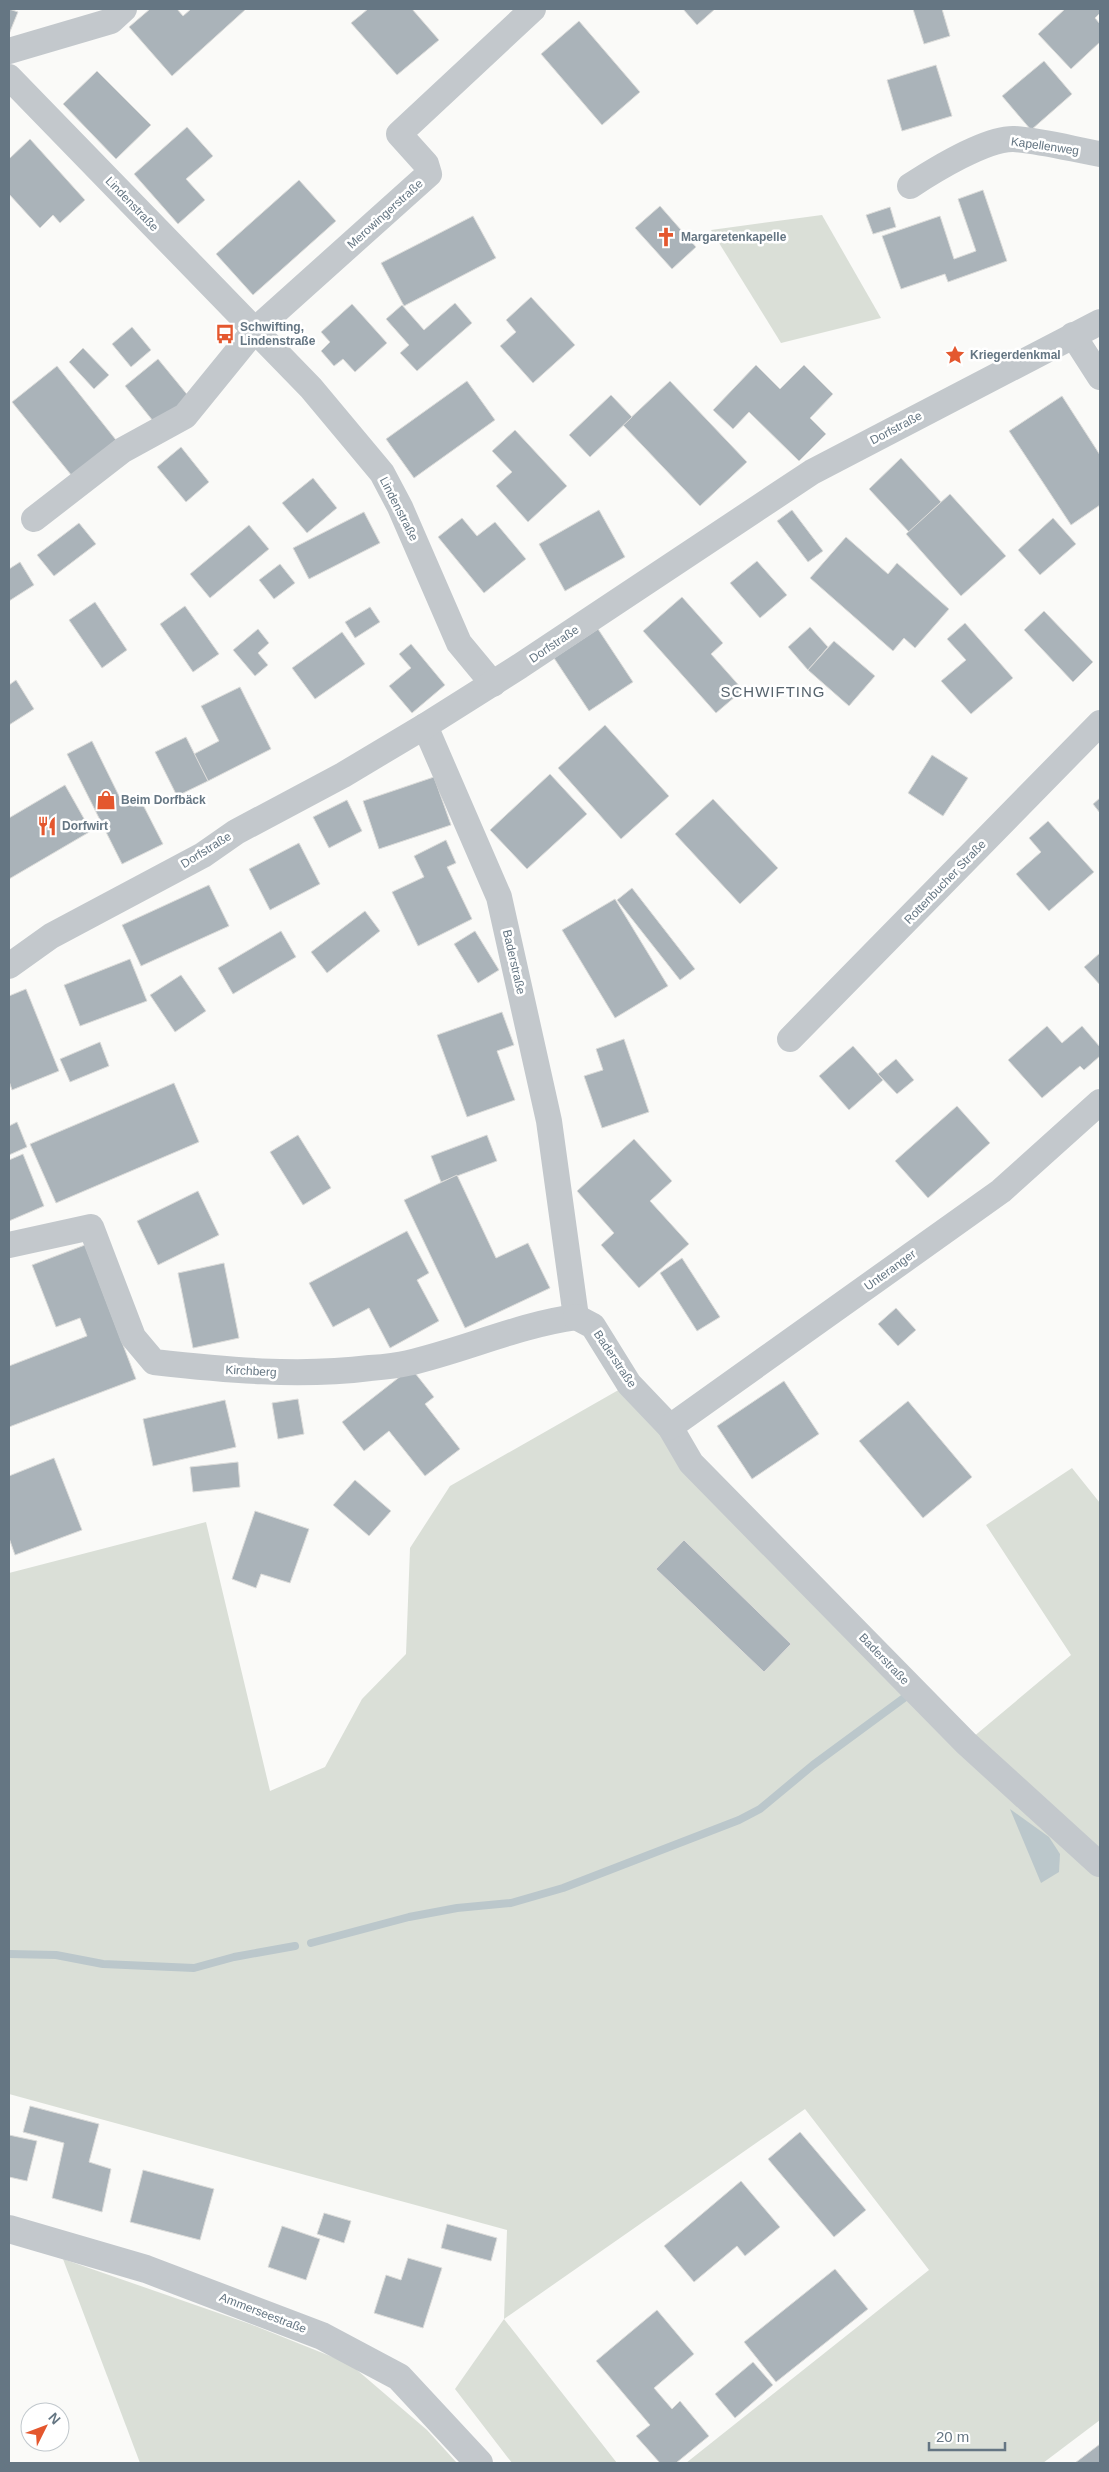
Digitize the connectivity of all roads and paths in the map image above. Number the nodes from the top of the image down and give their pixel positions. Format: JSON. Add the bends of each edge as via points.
{"nodes":[{"id":1,"x":124,"y":9,"type":"edge"},
{"id":2,"x":533,"y":9,"type":"edge"},
{"id":3,"x":9,"y":51,"type":"edge"},
{"id":4,"x":9,"y":77,"type":"edge"},
{"id":5,"x":1100,"y":154,"type":"edge"},
{"id":6,"x":910,"y":186,"type":"dead end"},
{"id":7,"x":1100,"y":322,"type":"edge"},
{"id":8,"x":255,"y":330,"type":"junction"},
{"id":9,"x":1073,"y":335,"type":"junction"},
{"id":10,"x":1100,"y":378,"type":"edge"},
{"id":11,"x":34,"y":519,"type":"dead end"},
{"id":12,"x":493,"y":684,"type":"junction"},
{"id":13,"x":1100,"y":723,"type":"edge"},
{"id":14,"x":425,"y":726,"type":"junction"},
{"id":15,"x":9,"y":966,"type":"edge"},
{"id":16,"x":790,"y":1040,"type":"dead end"},
{"id":17,"x":1100,"y":1102,"type":"edge"},
{"id":18,"x":9,"y":1245,"type":"edge"},
{"id":19,"x":576,"y":1317,"type":"junction"},
{"id":20,"x":670,"y":1427,"type":"junction"},
{"id":21,"x":1099,"y":1864,"type":"edge"},
{"id":22,"x":9,"y":2229,"type":"edge"},
{"id":23,"x":479,"y":2463,"type":"edge"}],
"edges":[{"from":1,"to":3,"type":"street","via":[[111,22]]},
{"from":2,"to":8,"type":"street","name":"Merowingerstraße","via":[[399,134],[426,164],[429,174]]},
{"from":4,"to":8,"type":"street","name":"Lindenstraße"},
{"from":5,"to":6,"type":"street","name":"Kapellenweg","via":[[1012,139],[991,144],[940,166]]},
{"from":7,"to":9,"type":"street","name":"Dorfstraße"},
{"from":8,"to":11,"type":"street","via":[[185,416],[123,450]]},
{"from":8,"to":12,"type":"street","name":"Lindenstraße","via":[[311,388],[382,473],[459,643]]},
{"from":9,"to":10,"type":"street"},
{"from":9,"to":12,"type":"street","name":"Dorfstraße","via":[[812,472]]},
{"from":12,"to":14,"type":"street","name":"Dorfstraße"},
{"from":13,"to":16,"type":"street","name":"Rottenbucher Straße"},
{"from":14,"to":15,"type":"street","name":"Dorfstraße","via":[[343,775],[245,827],[203,855],[51,936]]},
{"from":14,"to":19,"type":"street","name":"Baderstraße","via":[[499,897],[549,1121]]},
{"from":17,"to":20,"type":"street","name":"Unteranger","via":[[1001,1191]]},
{"from":18,"to":19,"type":"street","name":"Kirchberg","via":[[91,1226],[133,1337],[154,1362],[304,1374],[352,1370],[407,1364],[544,1321]]},
{"from":19,"to":20,"type":"street","name":"Baderstraße","via":[[592,1326],[629,1384]]},
{"from":20,"to":21,"type":"street","name":"Baderstraße","via":[[691,1463],[966,1743]]},
{"from":22,"to":23,"type":"street","name":"Ammerseestraße","via":[[146,2269],[322,2336],[399,2377]]}]}
